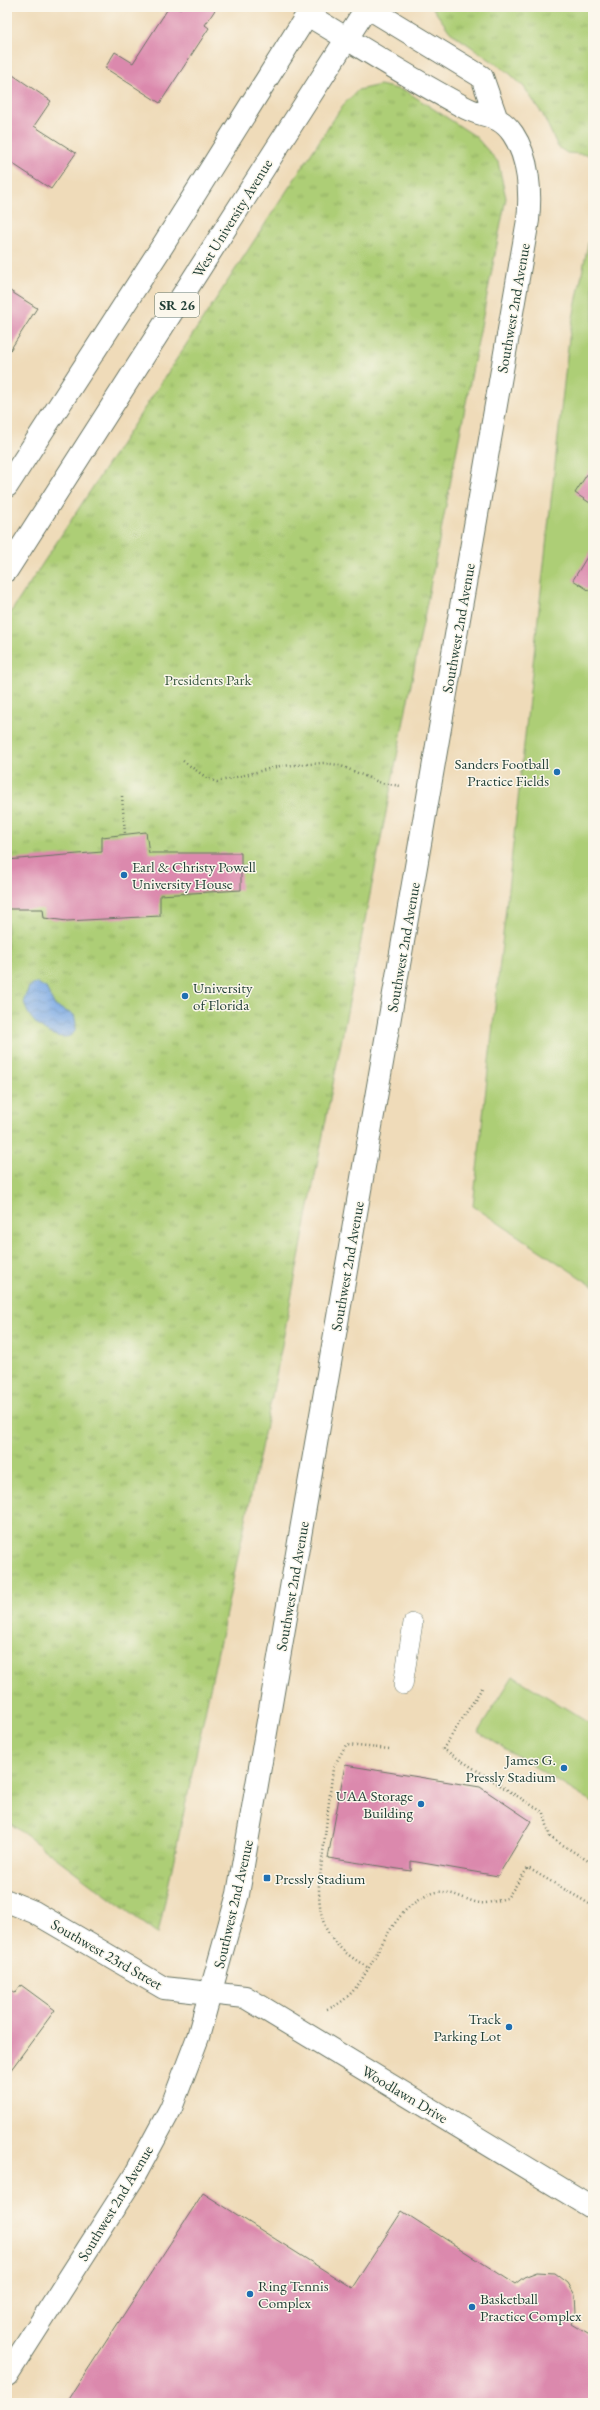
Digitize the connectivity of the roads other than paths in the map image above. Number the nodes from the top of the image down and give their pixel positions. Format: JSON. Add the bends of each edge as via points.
{"nodes":[{"id":1,"x":367,"y":7,"type":"edge"},
{"id":2,"x":307,"y":10,"type":"edge"},
{"id":3,"x":347,"y":38,"type":"junction"},
{"id":4,"x":496,"y":117,"type":"junction"},
{"id":5,"x":7,"y":486,"type":"edge"},
{"id":6,"x":7,"y":570,"type":"edge"},
{"id":7,"x":412,"y":1623,"type":"dead end"},
{"id":8,"x":403,"y":1685,"type":"dead end"},
{"id":9,"x":7,"y":1901,"type":"edge"},
{"id":10,"x":212,"y":1993,"type":"junction"},
{"id":11,"x":593,"y":2208,"type":"edge"},
{"id":12,"x":7,"y":2375,"type":"edge"}],
"edges":[{"from":1,"to":3,"type":"main road","name":"West University Avenue","number":"SR 26"},
{"from":1,"to":4,"type":"main road","name":"Southwest 2nd Avenue","via":[[482,77]]},
{"from":2,"to":3,"type":"main road","name":"Southwest 2nd Avenue"},
{"from":2,"to":5,"type":"main road","number":"SR 26","via":[[172,231]]},
{"from":3,"to":4,"type":"main road","name":"Southwest 2nd Avenue","via":[[464,108]]},
{"from":3,"to":6,"type":"main road","name":"West University Avenue","number":"SR 26"},
{"from":4,"to":10,"type":"main road","name":"Southwest 2nd Avenue","via":[[513,134],[520,147],[529,187],[528,220],[238,1894]]},
{"from":7,"to":8,"type":"lane"},
{"from":9,"to":10,"type":"main road","name":"Southwest 23rd Street","via":[[34,1912],[164,1988]]},
{"from":10,"to":11,"type":"main road","name":"Woodlawn Drive","via":[[245,1997]]},
{"from":10,"to":12,"type":"main road","name":"Southwest 2nd Avenue","via":[[171,2108],[123,2194]]}]}
